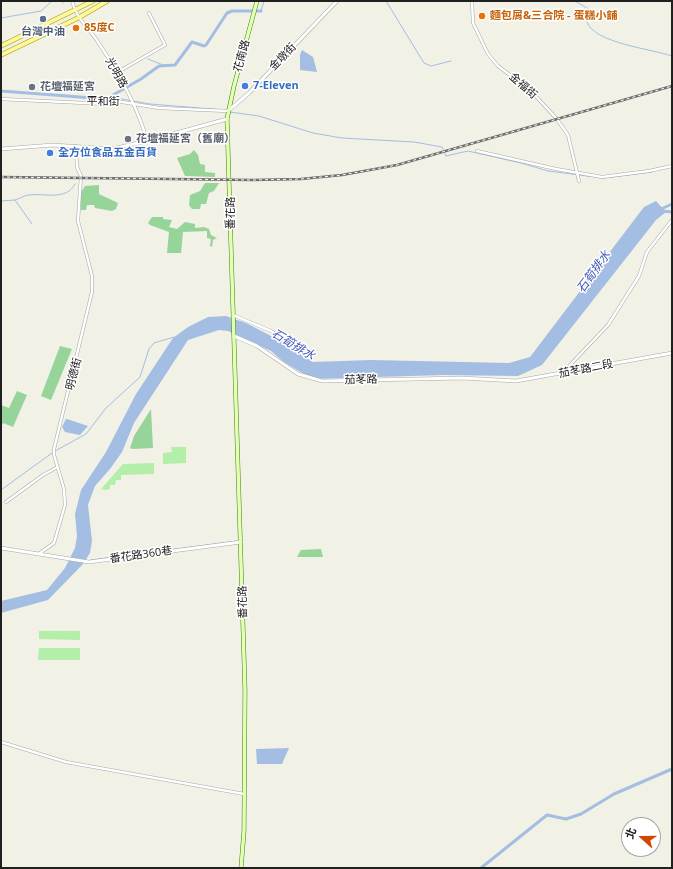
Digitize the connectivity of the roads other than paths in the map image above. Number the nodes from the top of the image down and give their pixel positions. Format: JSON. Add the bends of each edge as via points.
{"nodes":[{"id":1,"x":72,"y":1,"type":"edge"},
{"id":2,"x":93,"y":1,"type":"edge"},
{"id":3,"x":107,"y":1,"type":"edge"},
{"id":4,"x":257,"y":1,"type":"edge"},
{"id":5,"x":337,"y":1,"type":"edge"},
{"id":6,"x":472,"y":1,"type":"edge"},
{"id":7,"x":74,"y":10,"type":"junction"},
{"id":8,"x":149,"y":13,"type":"dead end"},
{"id":9,"x":78,"y":18,"type":"junction"},
{"id":10,"x":1,"y":46,"type":"edge"},
{"id":11,"x":1,"y":55,"type":"edge"},
{"id":12,"x":116,"y":73,"type":"junction"},
{"id":13,"x":1,"y":99,"type":"edge"},
{"id":14,"x":134,"y":105,"type":"junction"},
{"id":15,"x":228,"y":111,"type":"junction"},
{"id":16,"x":227,"y":119,"type":"junction"},
{"id":17,"x":147,"y":141,"type":"junction"},
{"id":18,"x":76,"y":146,"type":"junction"},
{"id":19,"x":1,"y":149,"type":"edge"},
{"id":20,"x":477,"y":151,"type":"dead end"},
{"id":21,"x":672,"y":166,"type":"edge"},
{"id":22,"x":577,"y":172,"type":"junction"},
{"id":23,"x":579,"y":181,"type":"dead end"},
{"id":24,"x":672,"y":220,"type":"edge"},
{"id":25,"x":233,"y":315,"type":"junction"},
{"id":26,"x":234,"y":336,"type":"junction"},
{"id":27,"x":672,"y":353,"type":"edge"},
{"id":28,"x":308,"y":355,"type":"dead end"},
{"id":29,"x":567,"y":372,"type":"junction"},
{"id":30,"x":500,"y":381,"type":"joint"},
{"id":31,"x":56,"y":468,"type":"junction"},
{"id":32,"x":6,"y":502,"type":"dead end"},
{"id":33,"x":241,"y":542,"type":"junction"},
{"id":34,"x":1,"y":548,"type":"edge"},
{"id":35,"x":40,"y":553,"type":"junction"},
{"id":36,"x":1,"y":742,"type":"edge"},
{"id":37,"x":244,"y":794,"type":"junction"},
{"id":38,"x":241,"y":868,"type":"edge"}],
"edges":[{"from":1,"to":7,"type":"street","name":"光明路"},
{"from":2,"to":7,"type":"main road"},
{"from":3,"to":9,"type":"main road"},
{"from":4,"to":15,"type":"main road","name":"花南路"},
{"from":5,"to":15,"type":"street","name":"金墩街"},
{"from":6,"to":22,"type":"street","name":"金福街","via":[[473,23],[483,47],[498,66],[530,90],[562,127],[568,135]]},
{"from":7,"to":9,"type":"street","name":"光明路"},
{"from":7,"to":10,"type":"main road"},
{"from":8,"to":12,"type":"street","via":[[165,45]]},
{"from":9,"to":11,"type":"main road"},
{"from":9,"to":12,"type":"street","name":"光明路","via":[[92,34]]},
{"from":12,"to":14,"type":"street","name":"光明路"},
{"from":13,"to":14,"type":"street","name":"平和街","via":[[106,104],[116,101]]},
{"from":14,"to":15,"type":"street","name":"平和街"},
{"from":14,"to":17,"type":"street","name":"光明路"},
{"from":15,"to":16,"type":"main road","name":"番花路"},
{"from":16,"to":17,"type":"street"},
{"from":16,"to":25,"type":"main road","name":"番花路"},
{"from":17,"to":18,"type":"street","via":[[108,149]]},
{"from":18,"to":19,"type":"street"},
{"from":18,"to":31,"type":"street","name":"明德街","via":[[81,176],[78,221],[93,287],[90,309],[54,449]]},
{"from":20,"to":22,"type":"street"},
{"from":21,"to":22,"type":"street","via":[[602,177]]},
{"from":22,"to":23,"type":"street","name":"金福街"},
{"from":24,"to":29,"type":"street","via":[[647,252],[639,276],[608,325],[570,365]]},
{"from":25,"to":26,"type":"main road","name":"番花路"},
{"from":25,"to":28,"type":"street","via":[[271,331]]},
{"from":26,"to":30,"type":"street","name":"茄苳路","via":[[257,346],[298,374],[315,380],[462,378]]},
{"from":26,"to":33,"type":"main road","name":"番花路"},
{"from":27,"to":29,"type":"street","name":"茄苳路二段"},
{"from":29,"to":30,"type":"street","name":"茄苳路二段"},
{"from":31,"to":32,"type":"street","via":[[42,475]]},
{"from":31,"to":35,"type":"street","name":"明德街","via":[[64,489],[65,505],[54,543]]},
{"from":33,"to":35,"type":"street","name":"番花路360巷","via":[[89,562]]},
{"from":33,"to":37,"type":"main road","name":"番花路","via":[[245,690]]},
{"from":34,"to":35,"type":"street"},
{"from":36,"to":37,"type":"street","via":[[66,762]]},
{"from":37,"to":38,"type":"main road","name":"番花路"}]}
